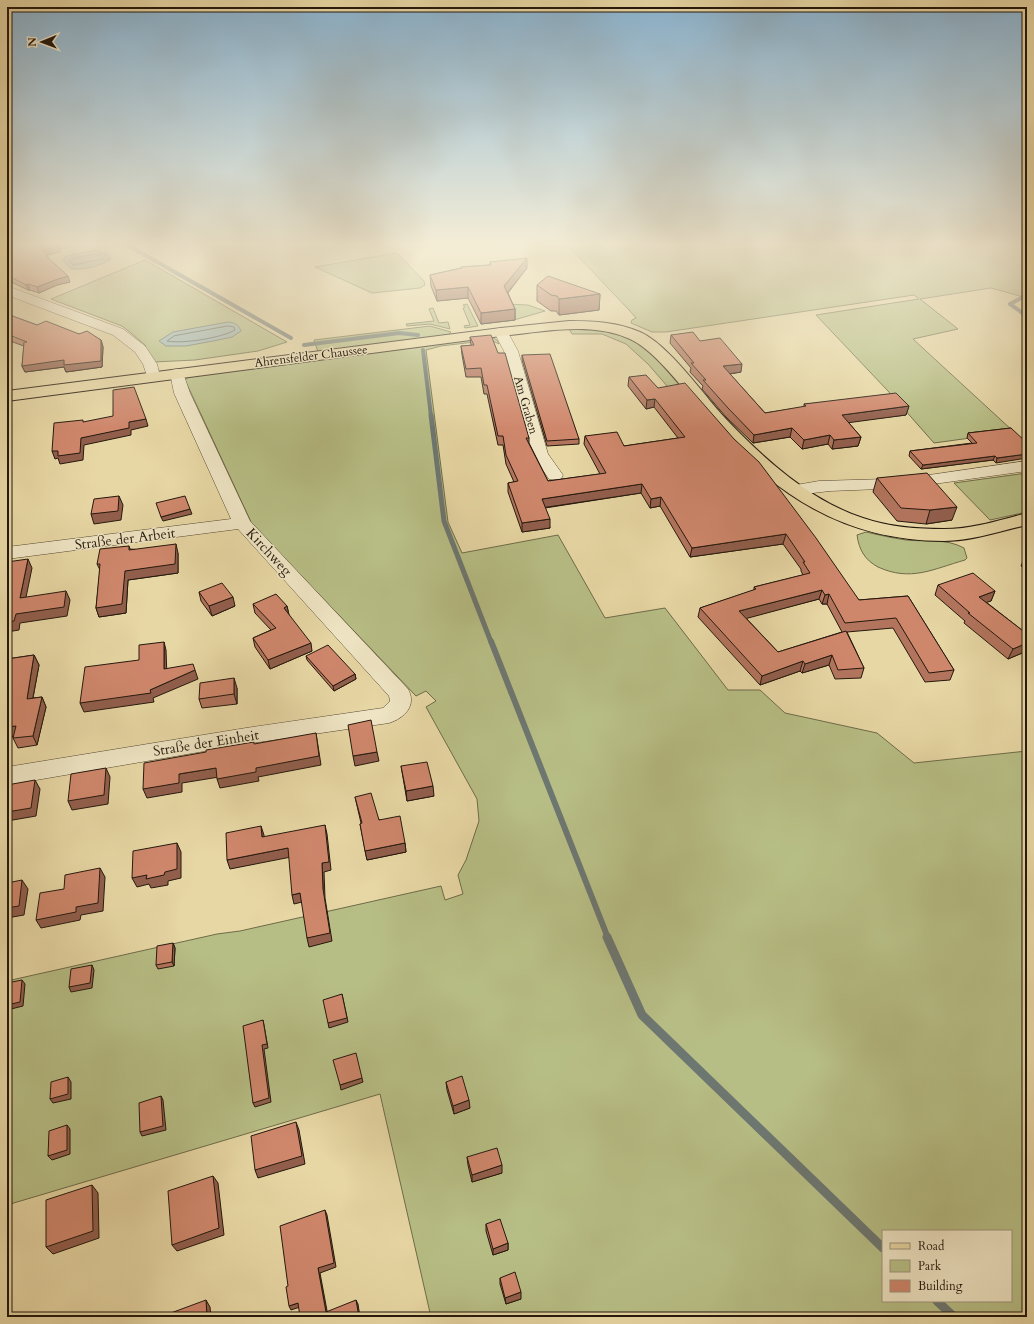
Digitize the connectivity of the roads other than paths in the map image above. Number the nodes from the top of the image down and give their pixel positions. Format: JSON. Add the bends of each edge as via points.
{"nodes":[{"id":1,"x":43,"y":304,"type":"edge"},
{"id":2,"x":501,"y":332,"type":"junction"},
{"id":3,"x":177,"y":373,"type":"junction"},
{"id":4,"x":153,"y":376,"type":"junction"},
{"id":5,"x":7,"y":396,"type":"edge"},
{"id":6,"x":1027,"y":466,"type":"edge"},
{"id":7,"x":555,"y":476,"type":"dead end"},
{"id":8,"x":796,"y":490,"type":"junction"},
{"id":9,"x":1027,"y":519,"type":"edge"},
{"id":10,"x":242,"y":523,"type":"junction"},
{"id":11,"x":7,"y":553,"type":"edge"},
{"id":12,"x":401,"y":704,"type":"joint"},
{"id":13,"x":7,"y":776,"type":"edge"}],
"edges":[{"from":1,"to":4,"type":"street","via":[[118,332],[140,349],[150,364]]},
{"from":2,"to":3,"type":"main road","name":"Ahrensfelder Chaussee"},
{"from":2,"to":7,"type":"street","name":"Am Graben","via":[[511,351],[540,454]]},
{"from":2,"to":8,"type":"main road","name":"Ahrensfelder Chaussee","via":[[577,326],[616,329],[636,336],[656,351],[740,444]]},
{"from":3,"to":4,"type":"main road","name":"Ahrensfelder Chaussee"},
{"from":3,"to":10,"type":"street","name":"Kirchweg","via":[[182,393]]},
{"from":4,"to":5,"type":"main road","name":"Ahrensfelder Chaussee"},
{"from":6,"to":8,"type":"street","via":[[922,481],[824,485]]},
{"from":8,"to":9,"type":"main road","name":"Ahrensfelder Chaussee","via":[[834,514],[877,528],[903,532],[960,534]]},
{"from":10,"to":11,"type":"street","name":"Straße der Arbeit"},
{"from":10,"to":12,"type":"street","name":"Kirchweg","via":[[400,694]]},
{"from":12,"to":13,"type":"street","name":"Straße der Einheit","via":[[389,715]]}]}
